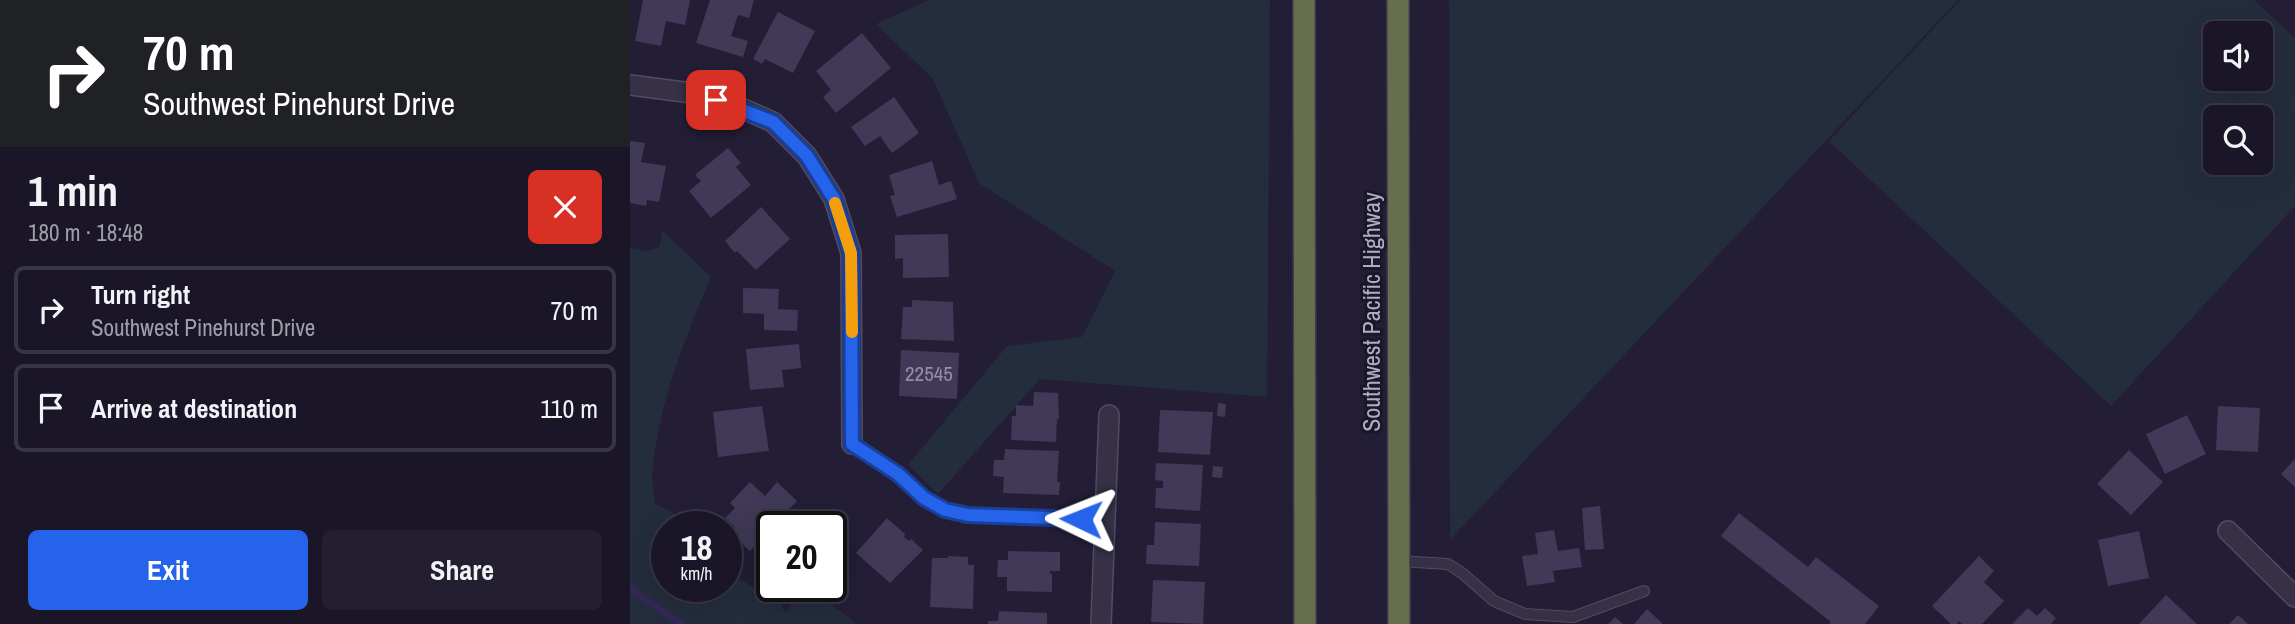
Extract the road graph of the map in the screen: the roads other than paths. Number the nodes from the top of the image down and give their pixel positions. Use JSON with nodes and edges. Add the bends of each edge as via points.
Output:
{"nodes":[{"id":1,"x":1304,"y":0,"type":"edge"},
{"id":2,"x":1398,"y":0,"type":"edge"},
{"id":3,"x":630,"y":85,"type":"edge"},
{"id":4,"x":1109,"y":415,"type":"dead end"},
{"id":5,"x":852,"y":444,"type":"joint"},
{"id":6,"x":1105,"y":520,"type":"junction"},
{"id":7,"x":2228,"y":531,"type":"dead end"},
{"id":8,"x":1398,"y":561,"type":"junction"},
{"id":9,"x":1644,"y":591,"type":"dead end"},
{"id":10,"x":2295,"y":597,"type":"edge"},
{"id":11,"x":1101,"y":624,"type":"edge"},
{"id":12,"x":1304,"y":624,"type":"edge"},
{"id":13,"x":1399,"y":624,"type":"edge"}],
"edges":[{"from":1,"to":12,"type":"highway"},
{"from":2,"to":8,"type":"highway","name":"Southwest Pacific Highway"},
{"from":3,"to":5,"type":"street","via":[[699,94],[773,122],[807,156],[834,199],[851,253]]},
{"from":4,"to":6,"type":"street"},
{"from":5,"to":6,"type":"lane","via":[[945,510],[968,515]]},
{"from":6,"to":11,"type":"street"},
{"from":7,"to":10,"type":"street"},
{"from":8,"to":9,"type":"lane","via":[[1448,565],[1494,601],[1525,614],[1573,617]]},
{"from":8,"to":13,"type":"highway","name":"Southwest Pacific Highway"}]}
